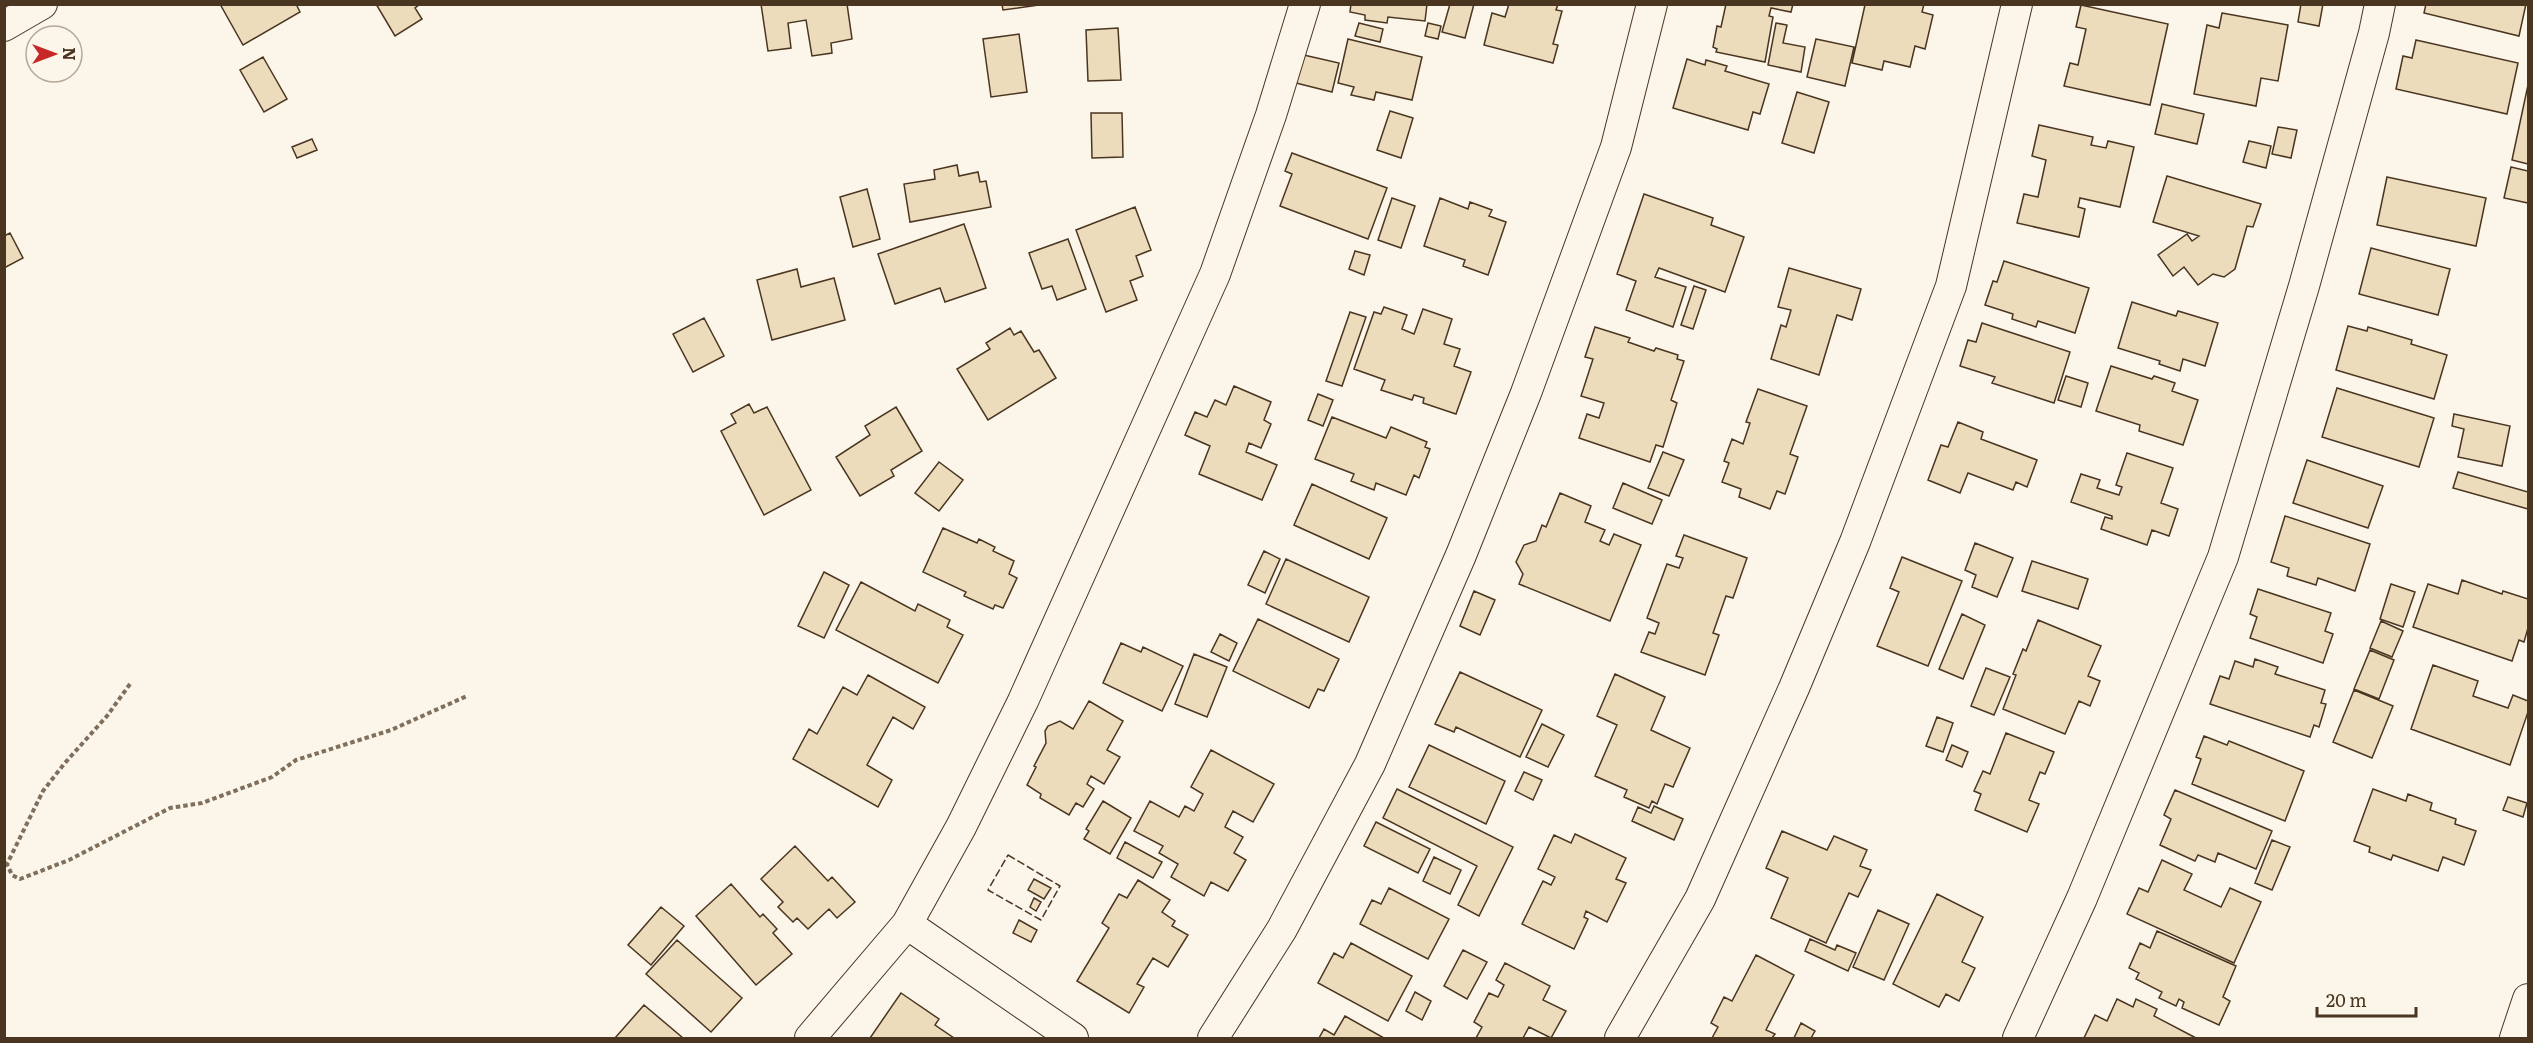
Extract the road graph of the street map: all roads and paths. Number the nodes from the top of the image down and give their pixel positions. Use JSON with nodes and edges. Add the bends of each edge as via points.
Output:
{"nodes":[{"id":1,"x":42,"y":4,"type":"edge"},
{"id":2,"x":1305,"y":4,"type":"edge"},
{"id":3,"x":1652,"y":4,"type":"edge"},
{"id":4,"x":2017,"y":4,"type":"edge"},
{"id":5,"x":2380,"y":4,"type":"edge"},
{"id":6,"x":4,"y":26,"type":"edge"},
{"id":7,"x":129,"y":684,"type":"dead end"},
{"id":8,"x":467,"y":696,"type":"dead end"},
{"id":9,"x":6,"y":865,"type":"edge"},
{"id":10,"x":907,"y":924,"type":"junction"},
{"id":11,"x":2529,"y":999,"type":"edge"},
{"id":12,"x":810,"y":1038,"type":"edge"},
{"id":13,"x":1073,"y":1038,"type":"edge"},
{"id":14,"x":1213,"y":1038,"type":"edge"},
{"id":15,"x":1620,"y":1038,"type":"edge"},
{"id":16,"x":2018,"y":1038,"type":"edge"},
{"id":17,"x":2515,"y":1038,"type":"edge"}],
"edges":[{"from":1,"to":6,"type":"street"},
{"from":2,"to":10,"type":"street","via":[[1215,274],[1023,701],[962,827]]},
{"from":3,"to":14,"type":"street","via":[[1616,147],[1526,393],[1461,555],[1370,764],[1282,929]]},
{"from":4,"to":15,"type":"street","via":[[1951,286],[1855,542],[1700,899]]},
{"from":5,"to":16,"type":"street","via":[[2304,286],[2223,557],[2082,898]]},
{"from":7,"to":9,"type":"path","via":[[44,791]]},
{"from":8,"to":9,"type":"path","via":[[391,730],[296,760],[272,777],[202,802],[170,808],[69,860],[20,879]]},
{"from":10,"to":12,"type":"street"},
{"from":10,"to":13,"type":"street"},
{"from":11,"to":17,"type":"street"}]}
